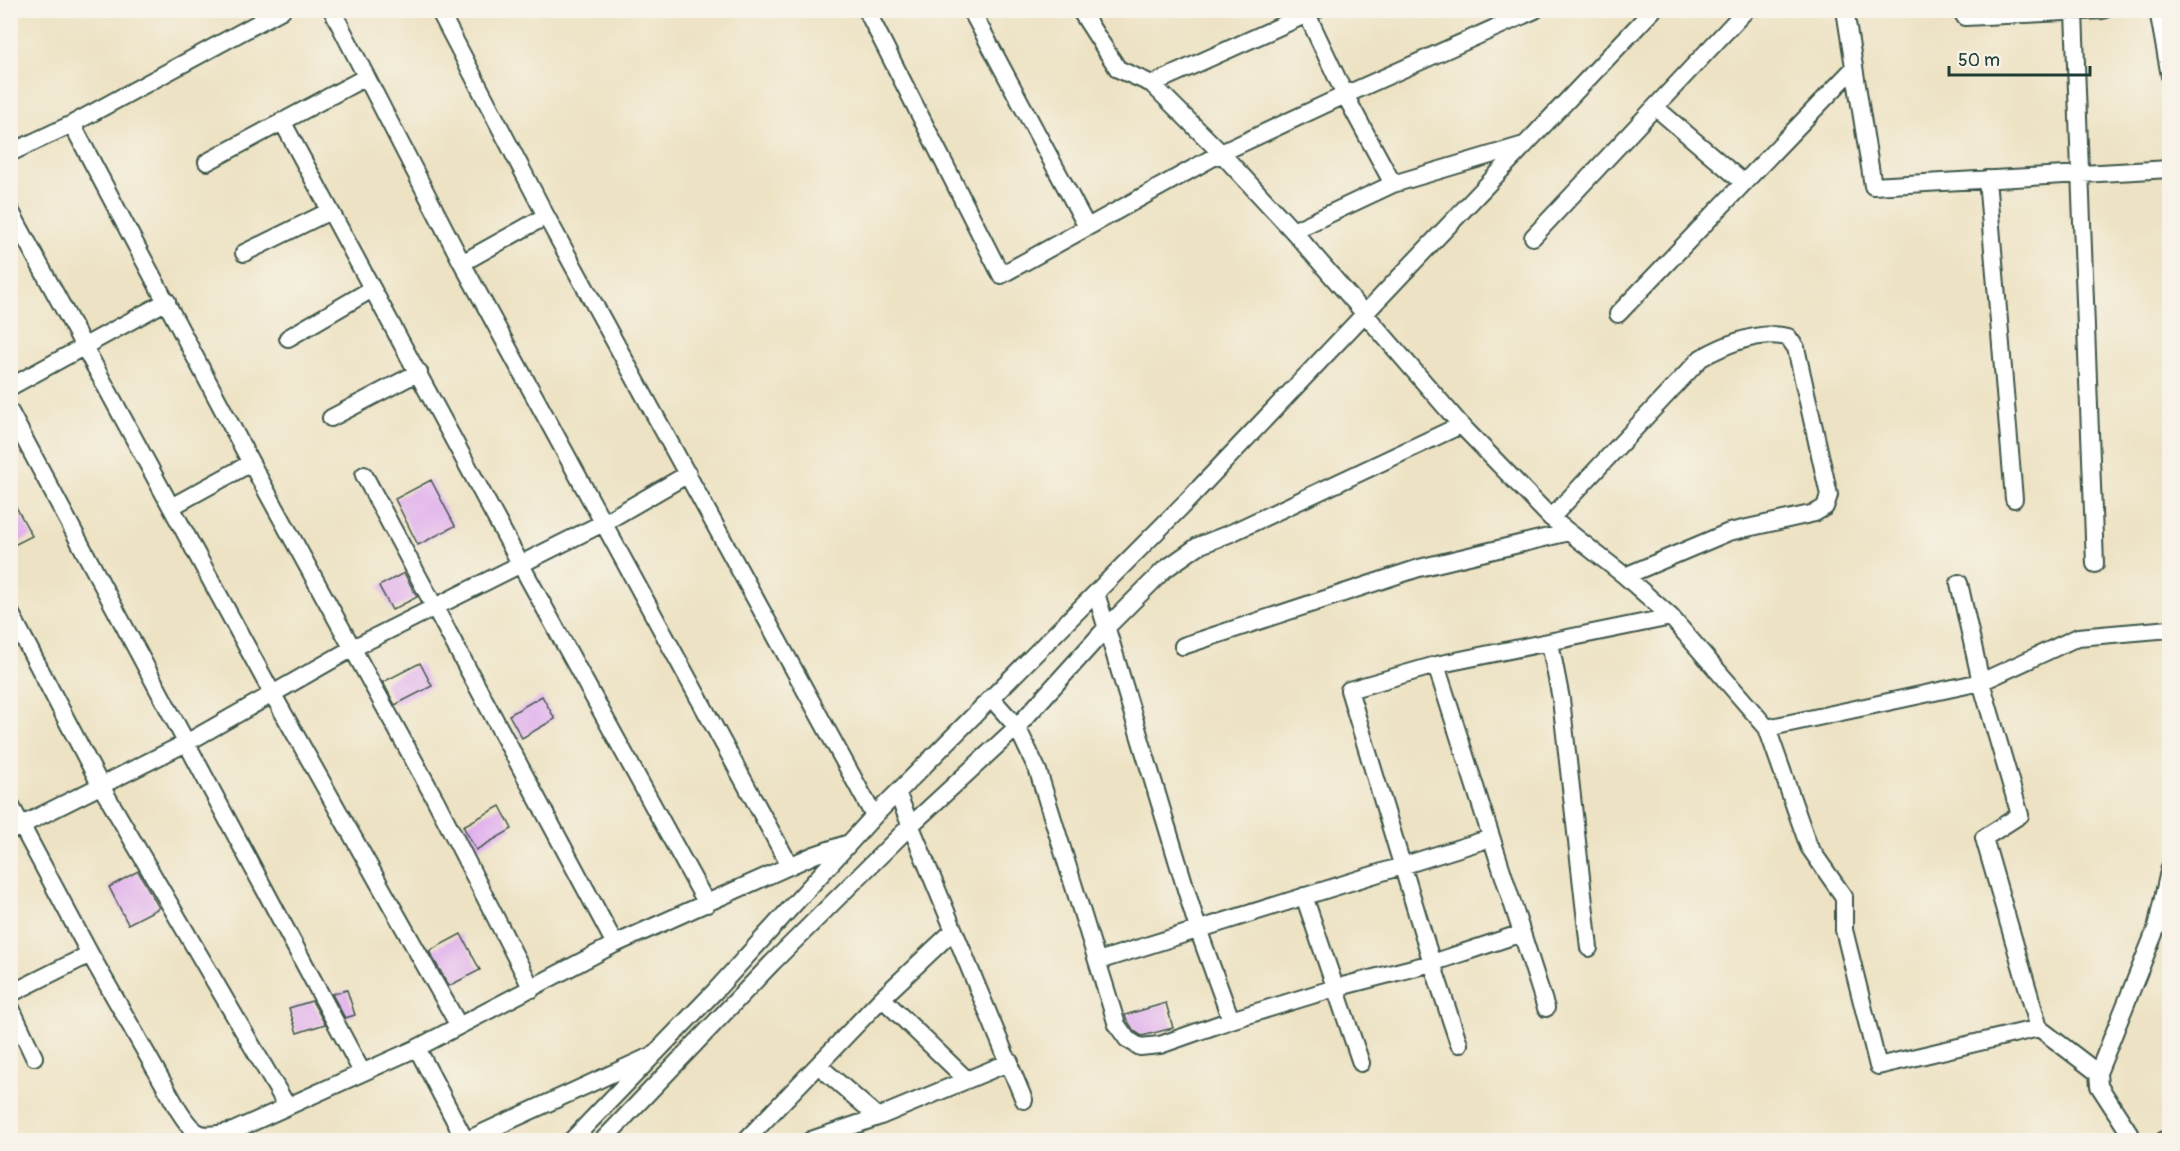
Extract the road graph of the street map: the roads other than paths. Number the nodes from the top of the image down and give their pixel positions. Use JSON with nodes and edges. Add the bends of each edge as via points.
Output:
{"nodes":[{"id":1,"x":282,"y":10,"type":"edge"},
{"id":2,"x":332,"y":10,"type":"edge"},
{"id":3,"x":439,"y":10,"type":"edge"},
{"id":4,"x":971,"y":10,"type":"edge"},
{"id":5,"x":1080,"y":10,"type":"edge"},
{"id":6,"x":1535,"y":10,"type":"edge"},
{"id":7,"x":1653,"y":10,"type":"edge"},
{"id":8,"x":1746,"y":10,"type":"edge"},
{"id":9,"x":1845,"y":10,"type":"edge"},
{"id":10,"x":1961,"y":10,"type":"edge"},
{"id":11,"x":2103,"y":10,"type":"edge"},
{"id":12,"x":2158,"y":10,"type":"edge"},
{"id":13,"x":871,"y":12,"type":"edge"},
{"id":14,"x":1310,"y":12,"type":"edge"},
{"id":15,"x":2074,"y":12,"type":"edge"},
{"id":16,"x":1854,"y":68,"type":"junction"},
{"id":17,"x":2169,"y":76,"type":"edge"},
{"id":18,"x":366,"y":77,"type":"junction"},
{"id":19,"x":1152,"y":84,"type":"junction"},
{"id":20,"x":1345,"y":95,"type":"junction"},
{"id":21,"x":1655,"y":107,"type":"junction"},
{"id":22,"x":282,"y":121,"type":"junction"},
{"id":23,"x":72,"y":124,"type":"junction"},
{"id":24,"x":1525,"y":145,"type":"junction"},
{"id":25,"x":10,"y":153,"type":"edge"},
{"id":26,"x":1221,"y":153,"type":"junction"},
{"id":27,"x":207,"y":162,"type":"dead end"},
{"id":28,"x":2169,"y":169,"type":"edge"},
{"id":29,"x":2082,"y":174,"type":"junction"},
{"id":30,"x":1987,"y":179,"type":"junction"},
{"id":31,"x":1744,"y":183,"type":"junction"},
{"id":32,"x":1394,"y":184,"type":"junction"},
{"id":33,"x":10,"y":210,"type":"edge"},
{"id":34,"x":330,"y":211,"type":"junction"},
{"id":35,"x":546,"y":216,"type":"junction"},
{"id":36,"x":1087,"y":227,"type":"junction"},
{"id":37,"x":1293,"y":231,"type":"junction"},
{"id":38,"x":1533,"y":237,"type":"dead end"},
{"id":39,"x":244,"y":253,"type":"dead end"},
{"id":40,"x":462,"y":263,"type":"junction"},
{"id":41,"x":372,"y":289,"type":"junction"},
{"id":42,"x":167,"y":301,"type":"junction"},
{"id":43,"x":1618,"y":314,"type":"dead end"},
{"id":44,"x":1369,"y":322,"type":"junction"},
{"id":45,"x":288,"y":338,"type":"dead end"},
{"id":46,"x":83,"y":346,"type":"junction"},
{"id":47,"x":419,"y":372,"type":"junction"},
{"id":48,"x":10,"y":387,"type":"edge"},
{"id":49,"x":10,"y":412,"type":"edge"},
{"id":50,"x":331,"y":418,"type":"dead end"},
{"id":51,"x":1461,"y":425,"type":"junction"},
{"id":52,"x":251,"y":463,"type":"junction"},
{"id":53,"x":688,"y":474,"type":"junction"},
{"id":54,"x":364,"y":475,"type":"dead end"},
{"id":55,"x":2014,"y":499,"type":"dead end"},
{"id":56,"x":171,"y":507,"type":"junction"},
{"id":57,"x":1551,"y":518,"type":"junction"},
{"id":58,"x":605,"y":522,"type":"junction"},
{"id":59,"x":1569,"y":532,"type":"junction"},
{"id":60,"x":2095,"y":564,"type":"dead end"},
{"id":61,"x":521,"y":565,"type":"junction"},
{"id":62,"x":1624,"y":576,"type":"junction"},
{"id":63,"x":1959,"y":583,"type":"dead end"},
{"id":64,"x":436,"y":606,"type":"junction"},
{"id":65,"x":1102,"y":608,"type":"junction"},
{"id":66,"x":10,"y":612,"type":"edge"},
{"id":67,"x":1671,"y":617,"type":"junction"},
{"id":68,"x":2169,"y":629,"type":"edge"},
{"id":69,"x":1550,"y":643,"type":"junction"},
{"id":70,"x":1184,"y":646,"type":"dead end"},
{"id":71,"x":353,"y":648,"type":"junction"},
{"id":72,"x":1436,"y":664,"type":"junction"},
{"id":73,"x":1981,"y":682,"type":"junction"},
{"id":74,"x":272,"y":693,"type":"junction"},
{"id":75,"x":995,"y":702,"type":"junction"},
{"id":76,"x":1014,"y":723,"type":"junction"},
{"id":77,"x":1767,"y":728,"type":"junction"},
{"id":78,"x":188,"y":742,"type":"junction"},
{"id":79,"x":101,"y":786,"type":"junction"},
{"id":80,"x":10,"y":804,"type":"edge"},
{"id":81,"x":905,"y":812,"type":"junction"},
{"id":82,"x":874,"y":816,"type":"junction"},
{"id":83,"x":16,"y":828,"type":"edge"},
{"id":84,"x":1491,"y":838,"type":"junction"},
{"id":85,"x":849,"y":844,"type":"junction"},
{"id":86,"x":790,"y":866,"type":"junction"},
{"id":87,"x":1402,"y":867,"type":"junction"},
{"id":88,"x":2169,"y":867,"type":"edge"},
{"id":89,"x":1304,"y":896,"type":"junction"},
{"id":90,"x":707,"y":904,"type":"junction"},
{"id":91,"x":1198,"y":929,"type":"junction"},
{"id":92,"x":954,"y":930,"type":"junction"},
{"id":93,"x":1521,"y":933,"type":"junction"},
{"id":94,"x":615,"y":945,"type":"junction"},
{"id":95,"x":1589,"y":948,"type":"dead end"},
{"id":96,"x":90,"y":954,"type":"junction"},
{"id":97,"x":1098,"y":961,"type":"junction"},
{"id":98,"x":1432,"y":963,"type":"junction"},
{"id":99,"x":532,"y":988,"type":"junction"},
{"id":100,"x":1335,"y":988,"type":"junction"},
{"id":101,"x":10,"y":994,"type":"edge"},
{"id":102,"x":882,"y":998,"type":"junction"},
{"id":103,"x":10,"y":1006,"type":"edge"},
{"id":104,"x":1546,"y":1008,"type":"dead end"},
{"id":105,"x":1231,"y":1020,"type":"junction"},
{"id":106,"x":459,"y":1026,"type":"junction"},
{"id":107,"x":2040,"y":1028,"type":"junction"},
{"id":108,"x":1459,"y":1044,"type":"dead end"},
{"id":109,"x":417,"y":1048,"type":"junction"},
{"id":110,"x":655,"y":1053,"type":"junction"},
{"id":111,"x":34,"y":1058,"type":"dead end"},
{"id":112,"x":1010,"y":1062,"type":"junction"},
{"id":113,"x":1360,"y":1063,"type":"dead end"},
{"id":114,"x":818,"y":1065,"type":"junction"},
{"id":115,"x":362,"y":1072,"type":"junction"},
{"id":116,"x":2098,"y":1072,"type":"junction"},
{"id":117,"x":967,"y":1080,"type":"junction"},
{"id":118,"x":1024,"y":1100,"type":"dead end"},
{"id":119,"x":287,"y":1106,"type":"junction"},
{"id":120,"x":878,"y":1118,"type":"junction"},
{"id":121,"x":2131,"y":1136,"type":"edge"},
{"id":122,"x":2169,"y":1138,"type":"edge"},
{"id":123,"x":466,"y":1140,"type":"edge"},
{"id":124,"x":572,"y":1140,"type":"edge"},
{"id":125,"x":603,"y":1140,"type":"edge"},
{"id":126,"x":746,"y":1140,"type":"edge"},
{"id":127,"x":811,"y":1140,"type":"edge"},
{"id":128,"x":2163,"y":1140,"type":"edge"}],
"edges":[{"from":1,"to":23,"type":"street"},
{"from":2,"to":18,"type":"street"},
{"from":3,"to":35,"type":"street"},
{"from":4,"to":36,"type":"street"},
{"from":5,"to":19,"type":"street","via":[[1118,69]]},
{"from":6,"to":20,"type":"street"},
{"from":7,"to":24,"type":"street"},
{"from":8,"to":21,"type":"street"},
{"from":9,"to":16,"type":"street"},
{"from":10,"to":15,"type":"street","via":[[1965,17]]},
{"from":11,"to":15,"type":"street"},
{"from":12,"to":17,"type":"street"},
{"from":13,"to":36,"type":"street","via":[[1001,275]]},
{"from":14,"to":19,"type":"street"},
{"from":14,"to":20,"type":"street"},
{"from":15,"to":29,"type":"street"},
{"from":16,"to":30,"type":"street","via":[[1873,186]]},
{"from":16,"to":31,"type":"street"},
{"from":18,"to":22,"type":"street"},
{"from":18,"to":40,"type":"street"},
{"from":19,"to":26,"type":"street"},
{"from":20,"to":26,"type":"street"},
{"from":20,"to":32,"type":"street"},
{"from":21,"to":31,"type":"street"},
{"from":21,"to":38,"type":"street"},
{"from":22,"to":27,"type":"street"},
{"from":22,"to":34,"type":"street"},
{"from":23,"to":25,"type":"street"},
{"from":23,"to":42,"type":"street"},
{"from":24,"to":32,"type":"street"},
{"from":24,"to":44,"type":"street"},
{"from":26,"to":36,"type":"street"},
{"from":26,"to":37,"type":"street"},
{"from":28,"to":29,"type":"street"},
{"from":29,"to":30,"type":"street"},
{"from":29,"to":60,"type":"street"},
{"from":30,"to":55,"type":"street"},
{"from":31,"to":43,"type":"street"},
{"from":32,"to":37,"type":"street"},
{"from":33,"to":46,"type":"street"},
{"from":34,"to":39,"type":"street"},
{"from":34,"to":41,"type":"street"},
{"from":35,"to":40,"type":"street"},
{"from":35,"to":53,"type":"street"},
{"from":37,"to":44,"type":"street"},
{"from":40,"to":58,"type":"street"},
{"from":41,"to":45,"type":"street"},
{"from":41,"to":47,"type":"street"},
{"from":42,"to":46,"type":"street"},
{"from":42,"to":52,"type":"street"},
{"from":44,"to":51,"type":"street"},
{"from":44,"to":65,"type":"street"},
{"from":46,"to":48,"type":"street"},
{"from":46,"to":56,"type":"street"},
{"from":47,"to":50,"type":"street"},
{"from":47,"to":61,"type":"street"},
{"from":49,"to":78,"type":"street"},
{"from":51,"to":57,"type":"street"},
{"from":51,"to":65,"type":"street","via":[[1198,546]]},
{"from":52,"to":56,"type":"street"},
{"from":52,"to":71,"type":"street"},
{"from":53,"to":58,"type":"street"},
{"from":53,"to":82,"type":"street"},
{"from":54,"to":64,"type":"street"},
{"from":56,"to":74,"type":"street"},
{"from":57,"to":59,"type":"street"},
{"from":57,"to":62,"type":"street","via":[[1701,358],[1741,340],[1776,334],[1788,337],[1796,348],[1829,495],[1825,507],[1815,513],[1729,532]]},
{"from":58,"to":61,"type":"street"},
{"from":58,"to":86,"type":"street"},
{"from":59,"to":62,"type":"street"},
{"from":59,"to":70,"type":"street","via":[[1419,568]]},
{"from":61,"to":64,"type":"street"},
{"from":61,"to":90,"type":"street"},
{"from":62,"to":67,"type":"street"},
{"from":63,"to":73,"type":"street"},
{"from":64,"to":71,"type":"street"},
{"from":64,"to":94,"type":"street"},
{"from":65,"to":75,"type":"street"},
{"from":65,"to":76,"type":"street"},
{"from":65,"to":91,"type":"street"},
{"from":66,"to":79,"type":"street"},
{"from":67,"to":69,"type":"street"},
{"from":67,"to":77,"type":"street"},
{"from":68,"to":73,"type":"street","via":[[2078,637]]},
{"from":69,"to":72,"type":"street"},
{"from":69,"to":95,"type":"street","via":[[1562,699]]},
{"from":71,"to":74,"type":"street"},
{"from":71,"to":99,"type":"street"},
{"from":72,"to":84,"type":"street"},
{"from":72,"to":87,"type":"street","via":[[1349,690]]},
{"from":73,"to":77,"type":"street"},
{"from":73,"to":107,"type":"street","via":[[2020,816],[1984,838]]},
{"from":74,"to":78,"type":"street"},
{"from":74,"to":106,"type":"street"},
{"from":75,"to":76,"type":"street"},
{"from":75,"to":81,"type":"street"},
{"from":76,"to":81,"type":"street"},
{"from":76,"to":97,"type":"street","via":[[1038,771]]},
{"from":77,"to":107,"type":"street","via":[[1809,847],[1844,897],[1844,930],[1878,1066]]},
{"from":78,"to":79,"type":"street"},
{"from":78,"to":115,"type":"street"},
{"from":79,"to":83,"type":"street"},
{"from":79,"to":119,"type":"street"},
{"from":80,"to":83,"type":"street"},
{"from":81,"to":82,"type":"street"},
{"from":81,"to":92,"type":"street"},
{"from":81,"to":125,"type":"street","via":[[772,963]]},
{"from":82,"to":85,"type":"street"},
{"from":83,"to":96,"type":"street"},
{"from":84,"to":87,"type":"street"},
{"from":84,"to":93,"type":"street"},
{"from":85,"to":86,"type":"street"},
{"from":85,"to":110,"type":"street"},
{"from":86,"to":90,"type":"street"},
{"from":87,"to":89,"type":"street"},
{"from":87,"to":98,"type":"street"},
{"from":88,"to":116,"type":"street","via":[[2156,929]]},
{"from":89,"to":91,"type":"street"},
{"from":89,"to":100,"type":"street"},
{"from":90,"to":94,"type":"street"},
{"from":91,"to":97,"type":"street"},
{"from":91,"to":105,"type":"street"},
{"from":92,"to":102,"type":"street"},
{"from":92,"to":112,"type":"street"},
{"from":93,"to":98,"type":"street"},
{"from":93,"to":104,"type":"street"},
{"from":94,"to":99,"type":"street"},
{"from":96,"to":101,"type":"street"},
{"from":96,"to":119,"type":"street","via":[[179,1111],[198,1135],[232,1131]]},
{"from":97,"to":105,"type":"street","via":[[1117,1025],[1127,1039],[1140,1047],[1160,1045]]},
{"from":98,"to":100,"type":"street"},
{"from":98,"to":108,"type":"street"},
{"from":99,"to":106,"type":"street"},
{"from":100,"to":105,"type":"street"},
{"from":100,"to":113,"type":"street"},
{"from":102,"to":114,"type":"street"},
{"from":102,"to":117,"type":"street"},
{"from":103,"to":111,"type":"street"},
{"from":106,"to":109,"type":"street"},
{"from":107,"to":116,"type":"street"},
{"from":109,"to":115,"type":"street"},
{"from":109,"to":123,"type":"street"},
{"from":110,"to":123,"type":"street"},
{"from":110,"to":124,"type":"street"},
{"from":112,"to":117,"type":"street"},
{"from":112,"to":118,"type":"street"},
{"from":114,"to":120,"type":"street"},
{"from":114,"to":126,"type":"street"},
{"from":115,"to":119,"type":"street"},
{"from":116,"to":121,"type":"street","via":[[2099,1086]]},
{"from":117,"to":120,"type":"street"},
{"from":120,"to":127,"type":"street"},
{"from":122,"to":128,"type":"street"}]}
